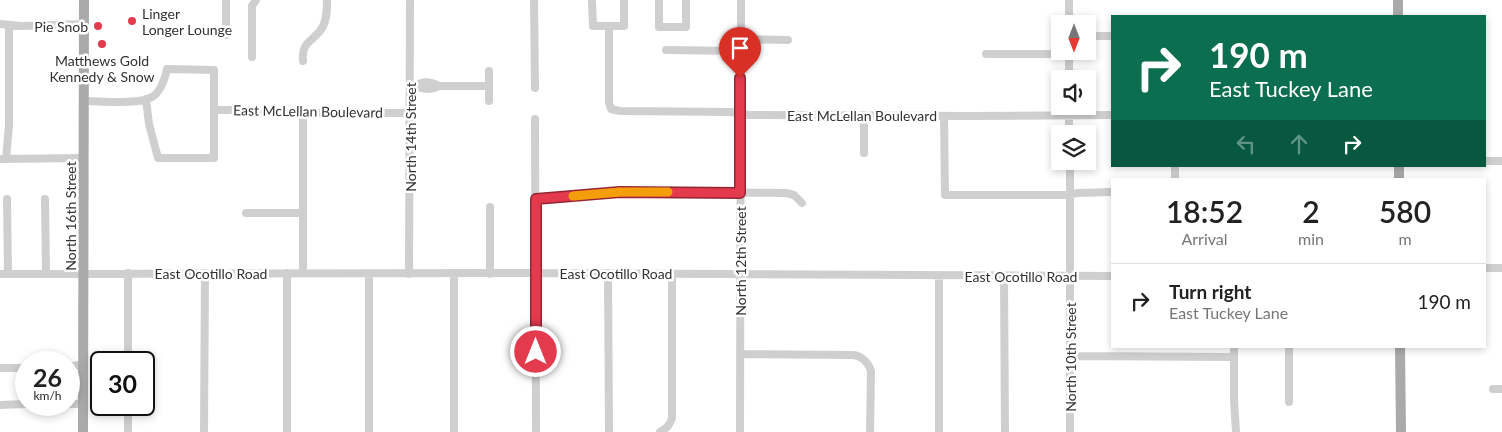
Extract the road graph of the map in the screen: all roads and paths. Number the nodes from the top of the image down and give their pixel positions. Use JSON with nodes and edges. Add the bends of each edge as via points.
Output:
{"nodes":[{"id":1,"x":84,"y":0,"type":"edge"},
{"id":2,"x":226,"y":0,"type":"edge"},
{"id":3,"x":256,"y":0,"type":"edge"},
{"id":4,"x":327,"y":0,"type":"edge"},
{"id":5,"x":410,"y":0,"type":"edge"},
{"id":6,"x":534,"y":0,"type":"edge"},
{"id":7,"x":592,"y":0,"type":"edge"},
{"id":8,"x":624,"y":0,"type":"edge"},
{"id":9,"x":659,"y":0,"type":"edge"},
{"id":10,"x":686,"y":0,"type":"edge"},
{"id":11,"x":741,"y":0,"type":"edge"},
{"id":12,"x":1069,"y":0,"type":"edge"},
{"id":13,"x":1398,"y":0,"type":"edge"},
{"id":14,"x":1069,"y":15,"type":"edge"},
{"id":15,"x":1398,"y":15,"type":"edge"},
{"id":16,"x":0,"y":24,"type":"edge"},
{"id":17,"x":9,"y":24,"type":"junction"},
{"id":18,"x":84,"y":24,"type":"junction"},
{"id":19,"x":609,"y":26,"type":"junction"},
{"id":20,"x":226,"y":35,"type":"dead end"},
{"id":21,"x":1096,"y":36,"type":"edge"},
{"id":22,"x":1111,"y":36,"type":"edge"},
{"id":23,"x":740,"y":39,"type":"junction"},
{"id":24,"x":788,"y":40,"type":"dead end"},
{"id":25,"x":666,"y":50,"type":"dead end"},
{"id":26,"x":740,"y":51,"type":"junction"},
{"id":27,"x":1051,"y":53,"type":"edge"},
{"id":28,"x":986,"y":54,"type":"dead end"},
{"id":29,"x":252,"y":57,"type":"dead end"},
{"id":30,"x":302,"y":61,"type":"dead end"},
{"id":31,"x":489,"y":72,"type":"dead end"},
{"id":32,"x":413,"y":86,"type":"junction"},
{"id":33,"x":489,"y":86,"type":"junction"},
{"id":34,"x":535,"y":88,"type":"dead end"},
{"id":35,"x":0,"y":90,"type":"edge"},
{"id":36,"x":9,"y":90,"type":"junction"},
{"id":37,"x":146,"y":99,"type":"junction"},
{"id":38,"x":489,"y":101,"type":"dead end"},
{"id":39,"x":84,"y":102,"type":"junction"},
{"id":40,"x":214,"y":110,"type":"junction"},
{"id":41,"x":303,"y":112,"type":"junction"},
{"id":42,"x":410,"y":113,"type":"junction"},
{"id":43,"x":740,"y":113,"type":"junction"},
{"id":44,"x":864,"y":115,"type":"junction"},
{"id":45,"x":1111,"y":115,"type":"edge"},
{"id":46,"x":944,"y":116,"type":"junction"},
{"id":47,"x":1069,"y":116,"type":"junction"},
{"id":48,"x":535,"y":119,"type":"dead end"},
{"id":49,"x":1069,"y":125,"type":"edge"},
{"id":50,"x":864,"y":153,"type":"dead end"},
{"id":51,"x":84,"y":158,"type":"junction"},
{"id":52,"x":3,"y":159,"type":"edge"},
{"id":53,"x":1486,"y":161,"type":"edge"},
{"id":54,"x":1502,"y":161,"type":"edge"},
{"id":55,"x":1070,"y":170,"type":"edge"},
{"id":56,"x":1111,"y":192,"type":"edge"},
{"id":57,"x":740,"y":193,"type":"junction"},
{"id":58,"x":1070,"y":194,"type":"junction"},
{"id":59,"x":7,"y":199,"type":"dead end"},
{"id":60,"x":45,"y":199,"type":"dead end"},
{"id":61,"x":536,"y":199,"type":"junction"},
{"id":62,"x":802,"y":204,"type":"dead end"},
{"id":63,"x":490,"y":208,"type":"dead end"},
{"id":64,"x":246,"y":213,"type":"dead end"},
{"id":65,"x":303,"y":213,"type":"junction"},
{"id":66,"x":1486,"y":268,"type":"edge"},
{"id":67,"x":1502,"y":268,"type":"edge"},
{"id":68,"x":46,"y":273,"type":"junction"},
{"id":69,"x":84,"y":273,"type":"junction"},
{"id":70,"x":128,"y":273,"type":"junction"},
{"id":71,"x":205,"y":273,"type":"junction"},
{"id":72,"x":287,"y":273,"type":"junction"},
{"id":73,"x":303,"y":273,"type":"junction"},
{"id":74,"x":536,"y":273,"type":"junction"},
{"id":75,"x":4,"y":274,"type":"edge"},
{"id":76,"x":369,"y":274,"type":"junction"},
{"id":77,"x":409,"y":274,"type":"junction"},
{"id":78,"x":454,"y":274,"type":"junction"},
{"id":79,"x":490,"y":274,"type":"junction"},
{"id":80,"x":608,"y":274,"type":"junction"},
{"id":81,"x":672,"y":274,"type":"junction"},
{"id":82,"x":740,"y":275,"type":"junction"},
{"id":83,"x":939,"y":276,"type":"junction"},
{"id":84,"x":1004,"y":276,"type":"junction"},
{"id":85,"x":1070,"y":276,"type":"junction"},
{"id":86,"x":1111,"y":276,"type":"edge"},
{"id":87,"x":1234,"y":348,"type":"edge"},
{"id":88,"x":1289,"y":348,"type":"edge"},
{"id":89,"x":1400,"y":348,"type":"edge"},
{"id":90,"x":128,"y":351,"type":"edge"},
{"id":91,"x":740,"y":354,"type":"junction"},
{"id":92,"x":1070,"y":356,"type":"junction"},
{"id":93,"x":1234,"y":357,"type":"junction"},
{"id":94,"x":15,"y":363,"type":"edge"},
{"id":95,"x":0,"y":364,"type":"edge"},
{"id":96,"x":80,"y":364,"type":"edge"},
{"id":97,"x":83,"y":364,"type":"junction"},
{"id":98,"x":80,"y":365,"type":"edge"},
{"id":99,"x":0,"y":368,"type":"edge"},
{"id":100,"x":15,"y":368,"type":"edge"},
{"id":101,"x":1492,"y":389,"type":"dead end"},
{"id":102,"x":1502,"y":390,"type":"edge"},
{"id":103,"x":1289,"y":402,"type":"dead end"},
{"id":104,"x":15,"y":404,"type":"edge"},
{"id":105,"x":83,"y":404,"type":"joint"},
{"id":106,"x":0,"y":405,"type":"edge"},
{"id":107,"x":128,"y":416,"type":"edge"},
{"id":108,"x":83,"y":432,"type":"edge"},
{"id":109,"x":128,"y":432,"type":"edge"},
{"id":110,"x":204,"y":432,"type":"edge"},
{"id":111,"x":286,"y":432,"type":"edge"},
{"id":112,"x":369,"y":432,"type":"edge"},
{"id":113,"x":454,"y":432,"type":"edge"},
{"id":114,"x":536,"y":432,"type":"edge"},
{"id":115,"x":609,"y":432,"type":"edge"},
{"id":116,"x":660,"y":432,"type":"edge"},
{"id":117,"x":740,"y":432,"type":"edge"},
{"id":118,"x":870,"y":432,"type":"edge"},
{"id":119,"x":939,"y":432,"type":"edge"},
{"id":120,"x":1005,"y":432,"type":"edge"},
{"id":121,"x":1070,"y":432,"type":"edge"},
{"id":122,"x":1236,"y":432,"type":"edge"},
{"id":123,"x":1401,"y":432,"type":"edge"}],
"edges":[{"from":1,"to":18,"type":"main road","name":"North 16th Street"},
{"from":2,"to":20,"type":"street"},
{"from":3,"to":29,"type":"street","via":[[252,6]]},
{"from":4,"to":30,"type":"street","via":[[323,27],[306,44]]},
{"from":5,"to":32,"type":"street","name":"North 14th Street"},
{"from":6,"to":34,"type":"street"},
{"from":7,"to":19,"type":"street","via":[[593,26]]},
{"from":8,"to":19,"type":"street","via":[[624,26]]},
{"from":9,"to":10,"type":"street","via":[[659,27],[686,27]]},
{"from":11,"to":23,"type":"street","name":"North 12th Street"},
{"from":12,"to":14,"type":"street"},
{"from":13,"to":15,"type":"main road"},
{"from":16,"to":17,"type":"street"},
{"from":17,"to":18,"type":"street"},
{"from":17,"to":36,"type":"street"},
{"from":18,"to":39,"type":"main road","name":"North 16th Street"},
{"from":19,"to":43,"type":"street","name":"East McLellan Boulevard","via":[[611,110]]},
{"from":21,"to":22,"type":"street"},
{"from":23,"to":24,"type":"street"},
{"from":23,"to":26,"type":"street","name":"North 12th Street"},
{"from":25,"to":26,"type":"street"},
{"from":26,"to":43,"type":"street","name":"North 12th Street"},
{"from":27,"to":28,"type":"street"},
{"from":31,"to":33,"type":"street"},
{"from":32,"to":33,"type":"street","via":[[421,89],[427,86],[432,89],[439,86]]},
{"from":32,"to":42,"type":"street","name":"North 14th Street"},
{"from":33,"to":38,"type":"street"},
{"from":35,"to":36,"type":"street"},
{"from":36,"to":52,"type":"street","via":[[9,125]]},
{"from":37,"to":39,"type":"street"},
{"from":37,"to":40,"type":"street","name":"East McLellan Boulevard","via":[[156,93],[167,69],[214,70]]},
{"from":37,"to":40,"type":"street","via":[[158,158],[214,158]]},
{"from":39,"to":51,"type":"main road","name":"North 16th Street"},
{"from":40,"to":41,"type":"street","name":"East McLellan Boulevard"},
{"from":41,"to":42,"type":"street","name":"East McLellan Boulevard"},
{"from":41,"to":65,"type":"street"},
{"from":42,"to":77,"type":"street","name":"North 14th Street"},
{"from":43,"to":44,"type":"street","name":"East McLellan Boulevard"},
{"from":43,"to":57,"type":"street","name":"North 12th Street"},
{"from":44,"to":46,"type":"street","name":"East McLellan Boulevard"},
{"from":44,"to":50,"type":"street"},
{"from":45,"to":47,"type":"street","name":"East McLellan Boulevard"},
{"from":46,"to":47,"type":"street","name":"East McLellan Boulevard"},
{"from":46,"to":58,"type":"street","via":[[945,195]]},
{"from":47,"to":49,"type":"street"},
{"from":48,"to":61,"type":"street"},
{"from":51,"to":52,"type":"street"},
{"from":51,"to":69,"type":"main road","name":"North 16th Street"},
{"from":53,"to":54,"type":"street"},
{"from":55,"to":58,"type":"street","name":"North 10th Street"},
{"from":56,"to":58,"type":"street"},
{"from":57,"to":61,"type":"street","via":[[620,192]]},
{"from":57,"to":62,"type":"street","via":[[786,193],[794,195]]},
{"from":57,"to":82,"type":"street","name":"North 12th Street"},
{"from":58,"to":85,"type":"street","name":"North 10th Street"},
{"from":59,"to":75,"type":"street"},
{"from":60,"to":68,"type":"street"},
{"from":61,"to":74,"type":"street"},
{"from":63,"to":79,"type":"street"},
{"from":64,"to":65,"type":"street"},
{"from":65,"to":73,"type":"street"},
{"from":66,"to":67,"type":"street"},
{"from":68,"to":69,"type":"street","name":"East Ocotillo Road"},
{"from":68,"to":75,"type":"street","name":"East Ocotillo Road"},
{"from":69,"to":70,"type":"street","name":"East Ocotillo Road"},
{"from":69,"to":97,"type":"main road","name":"North 16th Street"},
{"from":70,"to":71,"type":"street","name":"East Ocotillo Road"},
{"from":70,"to":90,"type":"street"},
{"from":71,"to":72,"type":"street","name":"East Ocotillo Road"},
{"from":71,"to":110,"type":"street"},
{"from":72,"to":73,"type":"street","name":"East Ocotillo Road"},
{"from":72,"to":111,"type":"street"},
{"from":73,"to":76,"type":"street","name":"East Ocotillo Road"},
{"from":74,"to":79,"type":"street","name":"East Ocotillo Road"},
{"from":74,"to":80,"type":"street","name":"East Ocotillo Road"},
{"from":74,"to":114,"type":"street"},
{"from":76,"to":77,"type":"street","name":"East Ocotillo Road"},
{"from":76,"to":112,"type":"street"},
{"from":77,"to":78,"type":"street","name":"East Ocotillo Road"},
{"from":78,"to":79,"type":"street","name":"East Ocotillo Road"},
{"from":78,"to":113,"type":"street"},
{"from":80,"to":81,"type":"street","name":"East Ocotillo Road"},
{"from":80,"to":115,"type":"street"},
{"from":81,"to":82,"type":"street","name":"East Ocotillo Road"},
{"from":81,"to":116,"type":"street","via":[[672,418]]},
{"from":82,"to":83,"type":"street","name":"East Ocotillo Road"},
{"from":82,"to":91,"type":"street","name":"North 12th Street"},
{"from":83,"to":84,"type":"street","name":"East Ocotillo Road"},
{"from":83,"to":119,"type":"street"},
{"from":84,"to":85,"type":"street","name":"East Ocotillo Road"},
{"from":84,"to":120,"type":"street"},
{"from":85,"to":86,"type":"street","name":"East Ocotillo Road"},
{"from":85,"to":92,"type":"street","name":"North 10th Street"},
{"from":87,"to":93,"type":"street"},
{"from":88,"to":103,"type":"street"},
{"from":89,"to":123,"type":"main road"},
{"from":91,"to":117,"type":"street","name":"North 12th Street"},
{"from":91,"to":118,"type":"street","via":[[857,355],[870,371]]},
{"from":92,"to":93,"type":"street"},
{"from":92,"to":121,"type":"street","name":"North 10th Street"},
{"from":93,"to":122,"type":"street"},
{"from":94,"to":95,"type":"street"},
{"from":96,"to":97,"type":"street"},
{"from":97,"to":98,"type":"street"},
{"from":97,"to":105,"type":"main road","name":"North 16th Street"},
{"from":99,"to":100,"type":"street"},
{"from":101,"to":102,"type":"street"},
{"from":104,"to":106,"type":"street"},
{"from":105,"to":108,"type":"main road","name":"North 16th Street"},
{"from":107,"to":109,"type":"street"}]}
